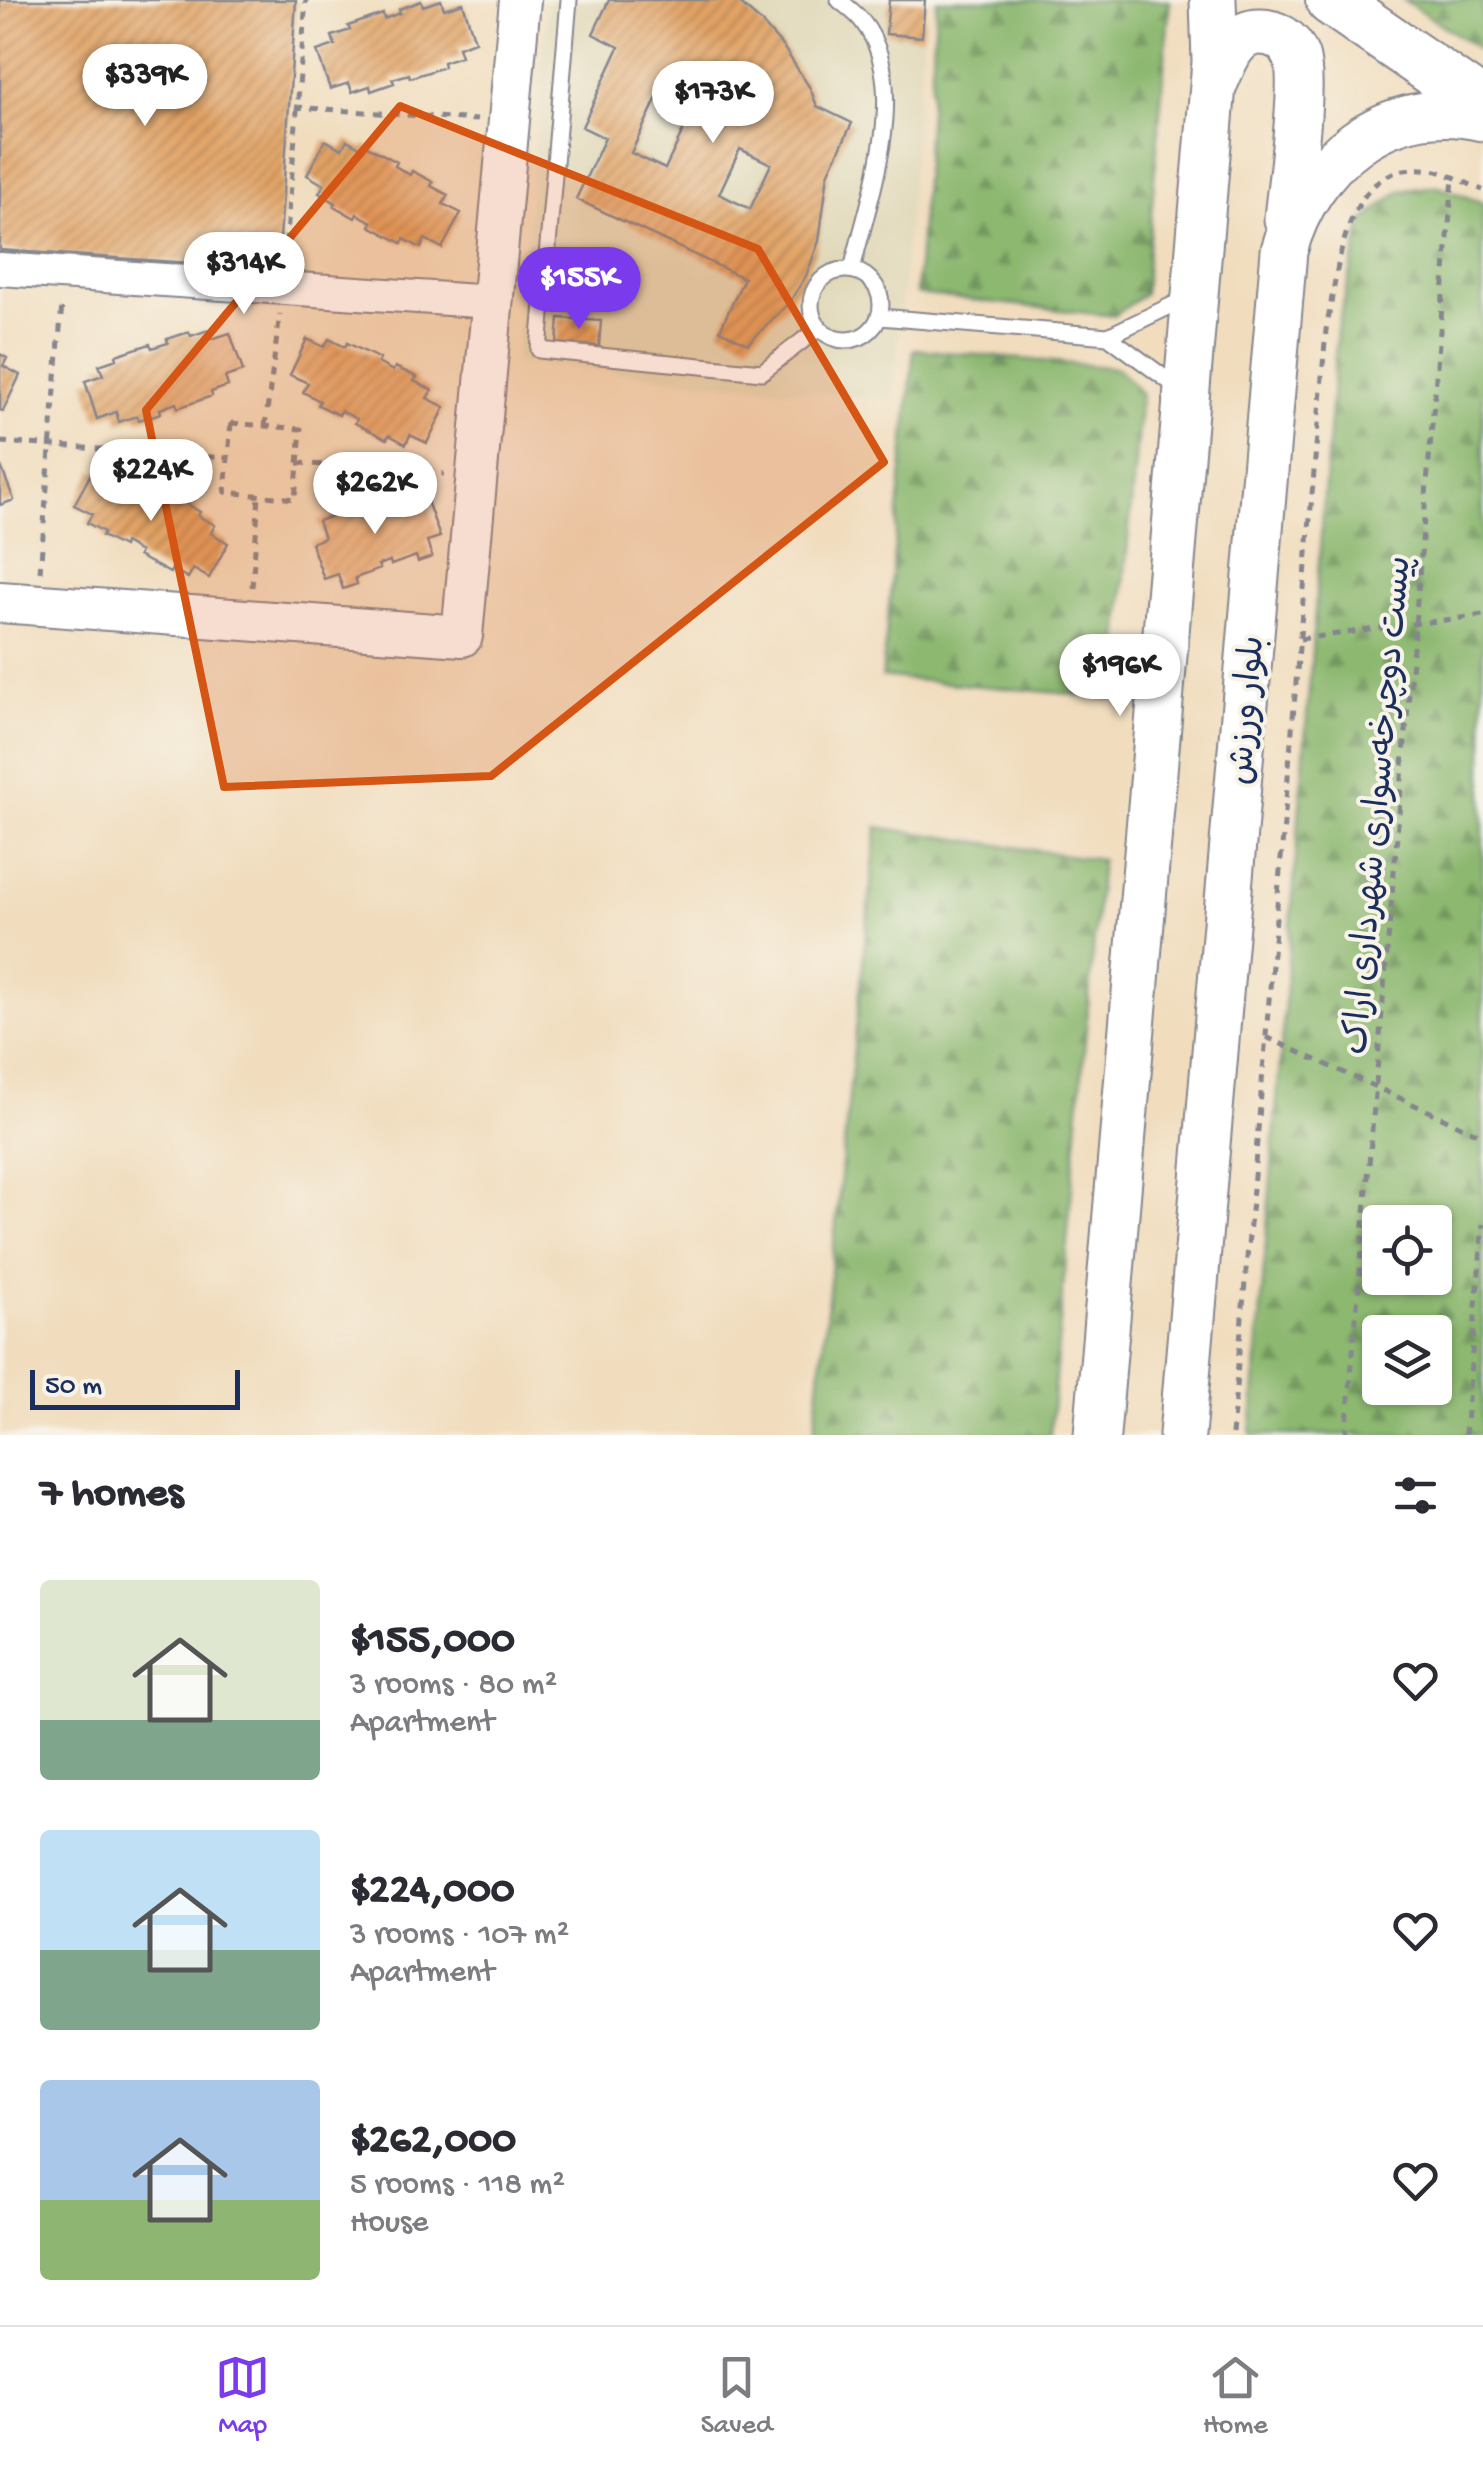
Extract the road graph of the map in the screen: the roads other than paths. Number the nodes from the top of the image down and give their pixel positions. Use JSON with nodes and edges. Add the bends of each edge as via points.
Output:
{"nodes":[{"id":1,"x":520,"y":0,"type":"edge"},
{"id":2,"x":569,"y":0,"type":"edge"},
{"id":3,"x":839,"y":0,"type":"edge"},
{"id":4,"x":1213,"y":0,"type":"edge"},
{"id":5,"x":1331,"y":0,"type":"edge"},
{"id":6,"x":1213,"y":86,"type":"junction"},
{"id":7,"x":1483,"y":104,"type":"edge"},
{"id":8,"x":1483,"y":118,"type":"edge"},
{"id":9,"x":1284,"y":251,"type":"junction"},
{"id":10,"x":0,"y":269,"type":"edge"},
{"id":11,"x":852,"y":270,"type":"junction"},
{"id":12,"x":1194,"y":294,"type":"junction"},
{"id":13,"x":492,"y":302,"type":"junction"},
{"id":14,"x":880,"y":317,"type":"junction"},
{"id":15,"x":819,"y":328,"type":"junction"},
{"id":16,"x":1108,"y":336,"type":"junction"},
{"id":17,"x":1186,"y":394,"type":"junction"},
{"id":18,"x":18,"y":604,"type":"edge"},
{"id":19,"x":1097,"y":1435,"type":"edge"},
{"id":20,"x":1182,"y":1435,"type":"edge"}],
"edges":[{"from":1,"to":13,"type":"street"},
{"from":2,"to":15,"type":"lane","via":[[539,350],[762,372]]},
{"from":3,"to":11,"type":"lane","via":[[862,21],[879,51],[886,92],[877,178]]},
{"from":4,"to":6,"type":"main road"},
{"from":5,"to":7,"type":"main road"},
{"from":6,"to":9,"type":"main road","via":[[1233,44],[1252,32],[1273,33],[1296,54]]},
{"from":6,"to":12,"type":"main road"},
{"from":8,"to":9,"type":"main road","name":"بلوار ورزش","via":[[1427,116],[1358,140],[1310,188]]},
{"from":9,"to":20,"type":"main road","name":"بلوار ورزش"},
{"from":10,"to":13,"type":"street"},
{"from":11,"to":14,"type":"lane","via":[[880,292]]},
{"from":11,"to":15,"type":"lane","via":[[828,274],[812,292]]},
{"from":12,"to":16,"type":"lane"},
{"from":12,"to":17,"type":"main road"},
{"from":13,"to":18,"type":"street","via":[[462,636]]},
{"from":14,"to":15,"type":"lane","via":[[853,340]]},
{"from":14,"to":16,"type":"lane"},
{"from":16,"to":17,"type":"lane"},
{"from":17,"to":19,"type":"main road"}]}
